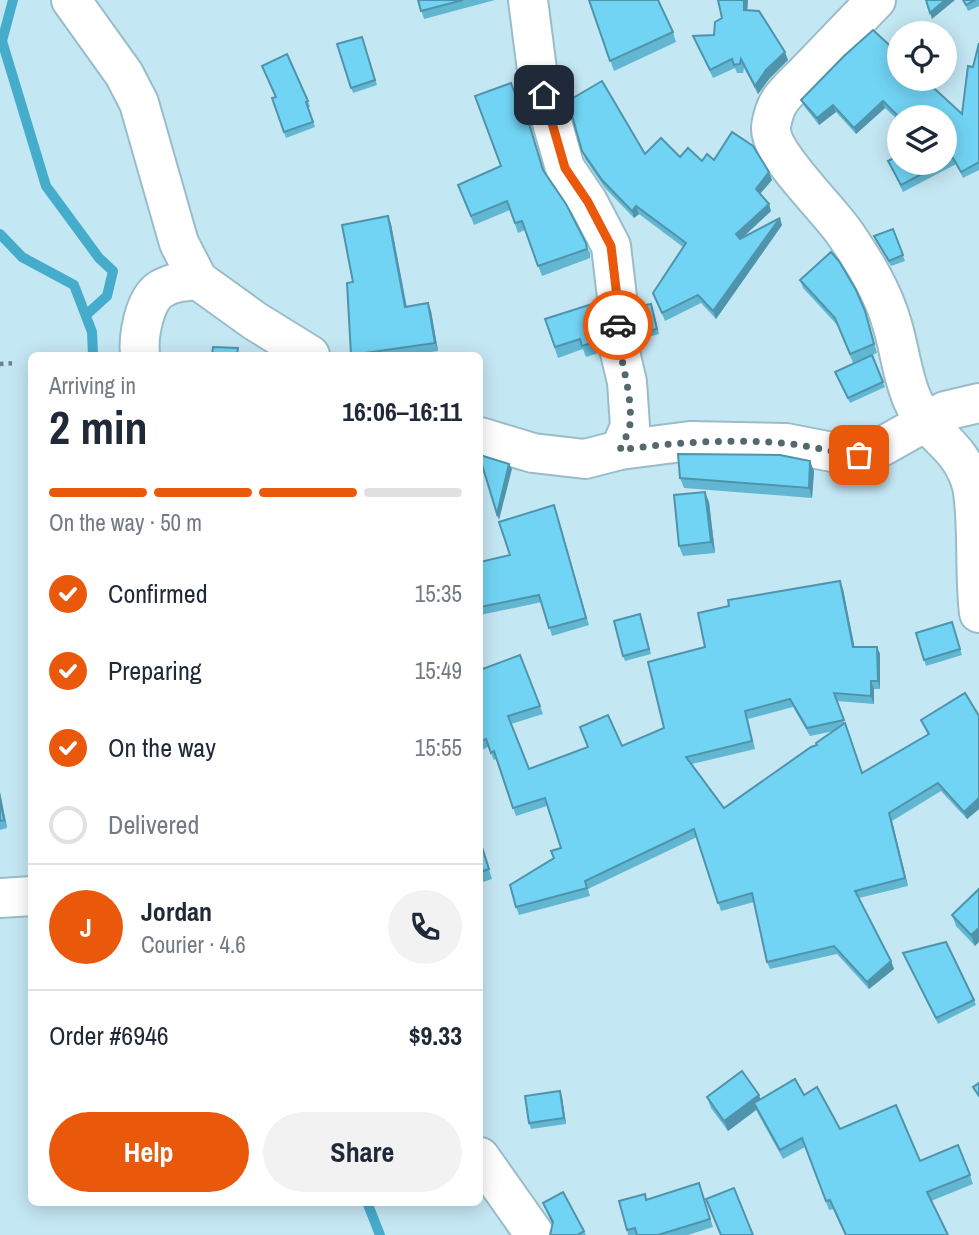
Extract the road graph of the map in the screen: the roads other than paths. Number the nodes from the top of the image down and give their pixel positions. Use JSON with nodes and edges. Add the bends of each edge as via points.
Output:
{"nodes":[{"id":1,"x":71,"y":0,"type":"edge"},
{"id":2,"x":528,"y":0,"type":"edge"},
{"id":3,"x":876,"y":0,"type":"edge"},
{"id":4,"x":198,"y":280,"type":"junction"},
{"id":5,"x":140,"y":352,"type":"edge"},
{"id":6,"x":305,"y":352,"type":"edge"},
{"id":7,"x":979,"y":403,"type":"edge"},
{"id":8,"x":925,"y":421,"type":"junction"},
{"id":9,"x":483,"y":438,"type":"edge"},
{"id":10,"x":620,"y":450,"type":"junction"},
{"id":11,"x":979,"y":613,"type":"edge"},
{"id":12,"x":28,"y":896,"type":"edge"},
{"id":13,"x":0,"y":898,"type":"edge"},
{"id":14,"x":483,"y":1161,"type":"edge"},
{"id":15,"x":535,"y":1235,"type":"edge"}],
"edges":[{"from":1,"to":4,"type":"street","via":[[139,103],[179,243]]},
{"from":2,"to":10,"type":"street","via":[[537,71],[565,168],[611,246],[630,426]]},
{"from":3,"to":8,"type":"street","via":[[778,102],[771,129],[778,152],[838,222],[878,288],[913,402]]},
{"from":4,"to":5,"type":"street","via":[[158,290],[145,314]]},
{"from":4,"to":6,"type":"street"},
{"from":7,"to":8,"type":"street"},
{"from":8,"to":10,"type":"street","via":[[859,455],[786,443],[735,441],[690,441]]},
{"from":8,"to":11,"type":"street","via":[[956,451],[972,489]]},
{"from":9,"to":10,"type":"street","via":[[533,453],[572,457]]},
{"from":12,"to":13,"type":"street"},
{"from":14,"to":15,"type":"street"}]}
